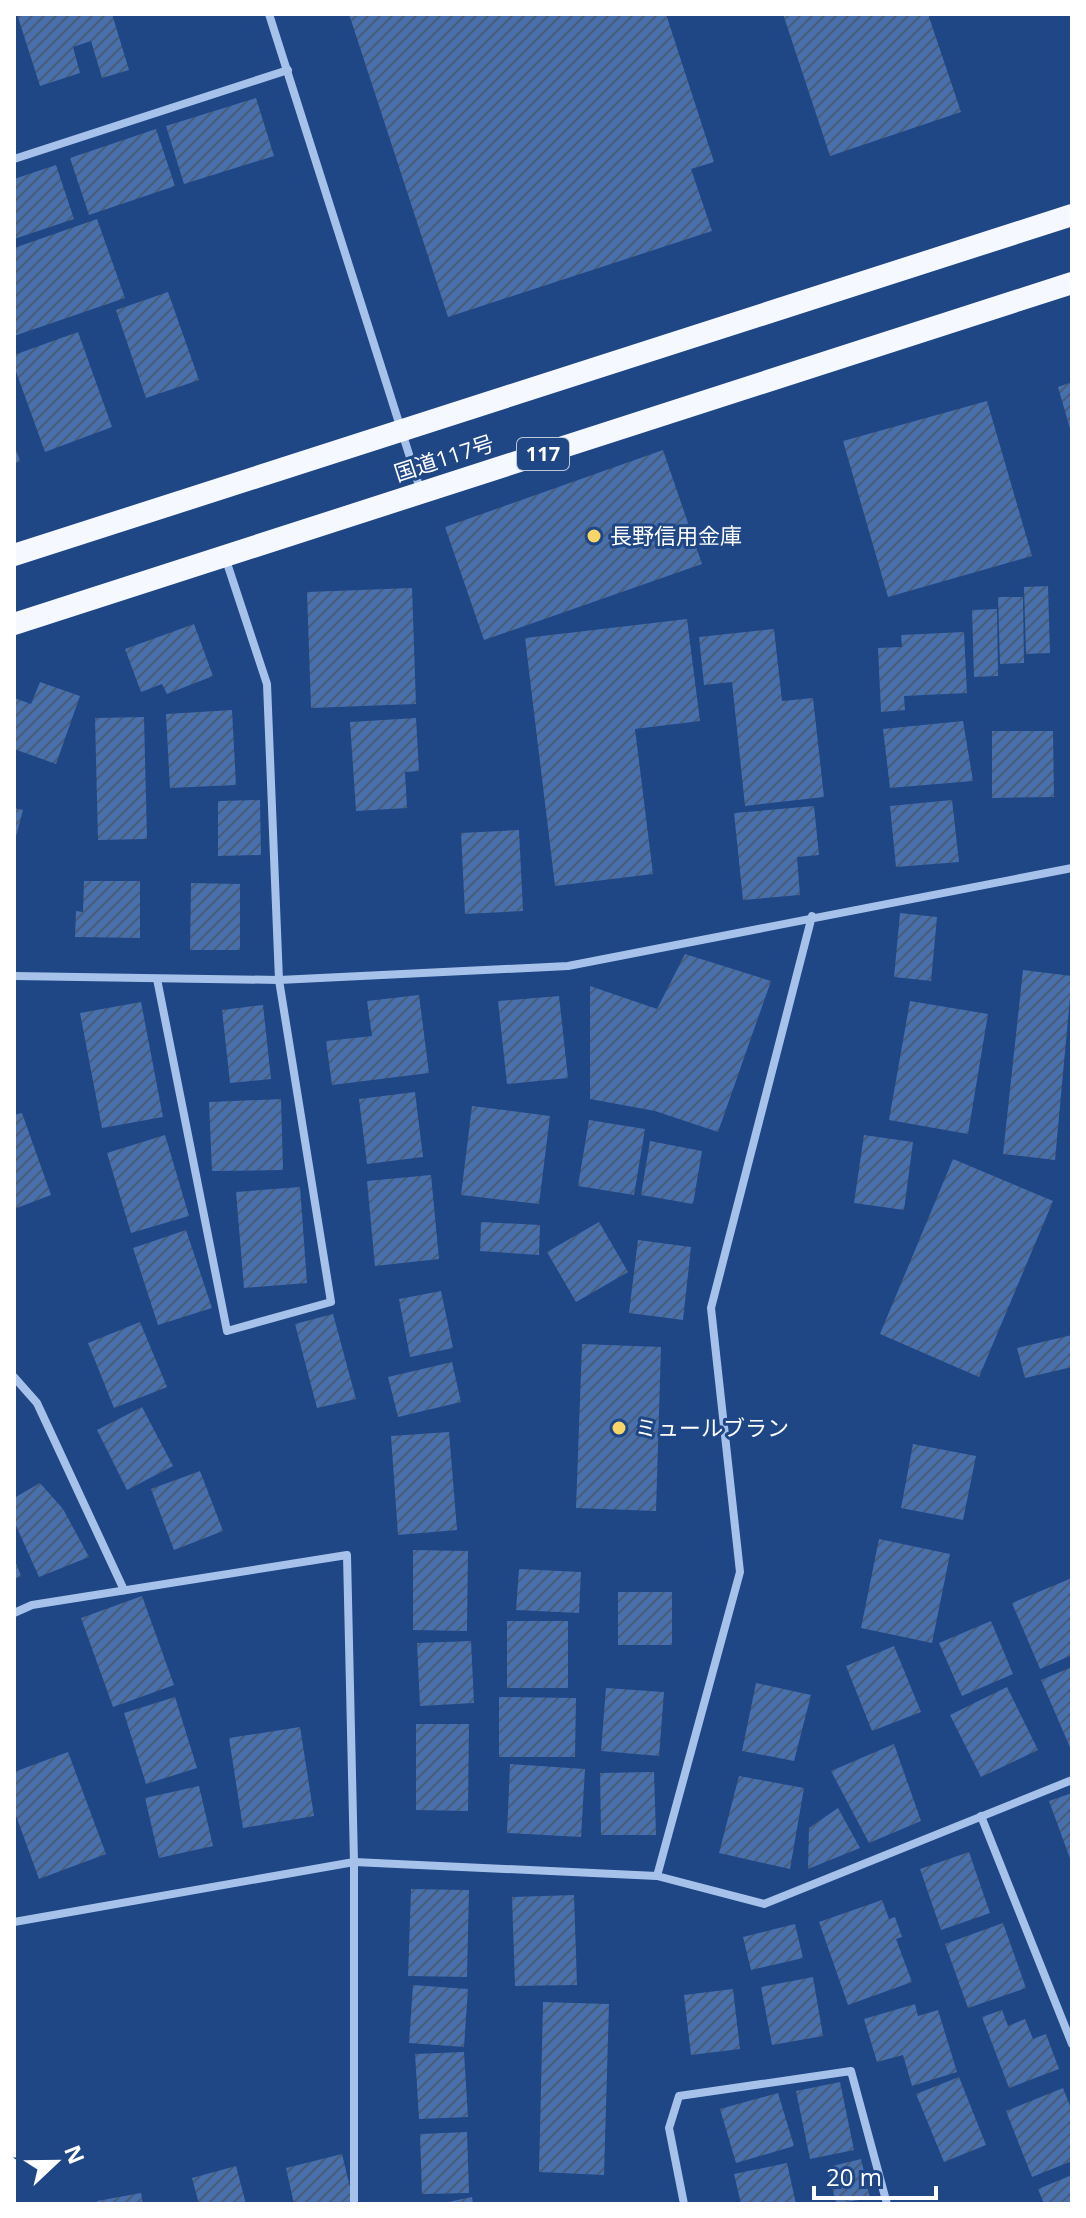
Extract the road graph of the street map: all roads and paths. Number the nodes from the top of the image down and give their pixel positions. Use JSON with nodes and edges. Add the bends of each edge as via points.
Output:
{"nodes":[{"id":1,"x":269,"y":14,"type":"edge"},
{"id":2,"x":288,"y":70,"type":"junction"},
{"id":3,"x":14,"y":159,"type":"edge"},
{"id":4,"x":1072,"y":215,"type":"edge"},
{"id":5,"x":1072,"y":283,"type":"edge"},
{"id":6,"x":402,"y":431,"type":"junction"},
{"id":7,"x":422,"y":493,"type":"junction"},
{"id":8,"x":14,"y":555,"type":"edge"},
{"id":9,"x":225,"y":556,"type":"junction"},
{"id":10,"x":14,"y":624,"type":"edge"},
{"id":11,"x":1072,"y":868,"type":"edge"},
{"id":12,"x":812,"y":916,"type":"junction"},
{"id":13,"x":14,"y":976,"type":"edge"},
{"id":14,"x":157,"y":979,"type":"junction"},
{"id":15,"x":279,"y":980,"type":"junction"},
{"id":16,"x":14,"y":1377,"type":"edge"},
{"id":17,"x":124,"y":1590,"type":"junction"},
{"id":18,"x":14,"y":1613,"type":"edge"},
{"id":19,"x":1072,"y":1780,"type":"edge"},
{"id":20,"x":981,"y":1816,"type":"junction"},
{"id":21,"x":354,"y":1862,"type":"junction"},
{"id":22,"x":657,"y":1876,"type":"junction"},
{"id":23,"x":14,"y":1922,"type":"edge"},
{"id":24,"x":1072,"y":2044,"type":"edge"},
{"id":25,"x":354,"y":2204,"type":"edge"},
{"id":26,"x":684,"y":2204,"type":"edge"},
{"id":27,"x":887,"y":2204,"type":"edge"}],
"edges":[{"from":1,"to":2,"type":"street"},
{"from":2,"to":3,"type":"street"},
{"from":2,"to":6,"type":"street"},
{"from":4,"to":6,"type":"highway","name":"国道117号"},
{"from":5,"to":7,"type":"highway","name":"国道117号","number":"117"},
{"from":6,"to":7,"type":"street"},
{"from":6,"to":8,"type":"highway","name":"国道117号"},
{"from":7,"to":9,"type":"highway","name":"国道117号","number":"117"},
{"from":9,"to":10,"type":"highway","name":"国道117号","number":"117"},
{"from":9,"to":15,"type":"street","via":[[267,684]]},
{"from":11,"to":12,"type":"street"},
{"from":12,"to":15,"type":"street","via":[[568,966]]},
{"from":12,"to":22,"type":"street","via":[[711,1308],[740,1572]]},
{"from":13,"to":14,"type":"street"},
{"from":14,"to":15,"type":"street"},
{"from":14,"to":15,"type":"street","via":[[227,1331],[331,1302]]},
{"from":16,"to":17,"type":"street","via":[[37,1403]]},
{"from":17,"to":18,"type":"street","via":[[32,1605]]},
{"from":17,"to":21,"type":"street","via":[[347,1555]]},
{"from":19,"to":20,"type":"street"},
{"from":20,"to":22,"type":"street","via":[[764,1904]]},
{"from":20,"to":24,"type":"street"},
{"from":21,"to":22,"type":"street"},
{"from":21,"to":23,"type":"street"},
{"from":21,"to":25,"type":"street"},
{"from":26,"to":27,"type":"street","via":[[669,2128],[679,2096],[851,2071]]}]}
